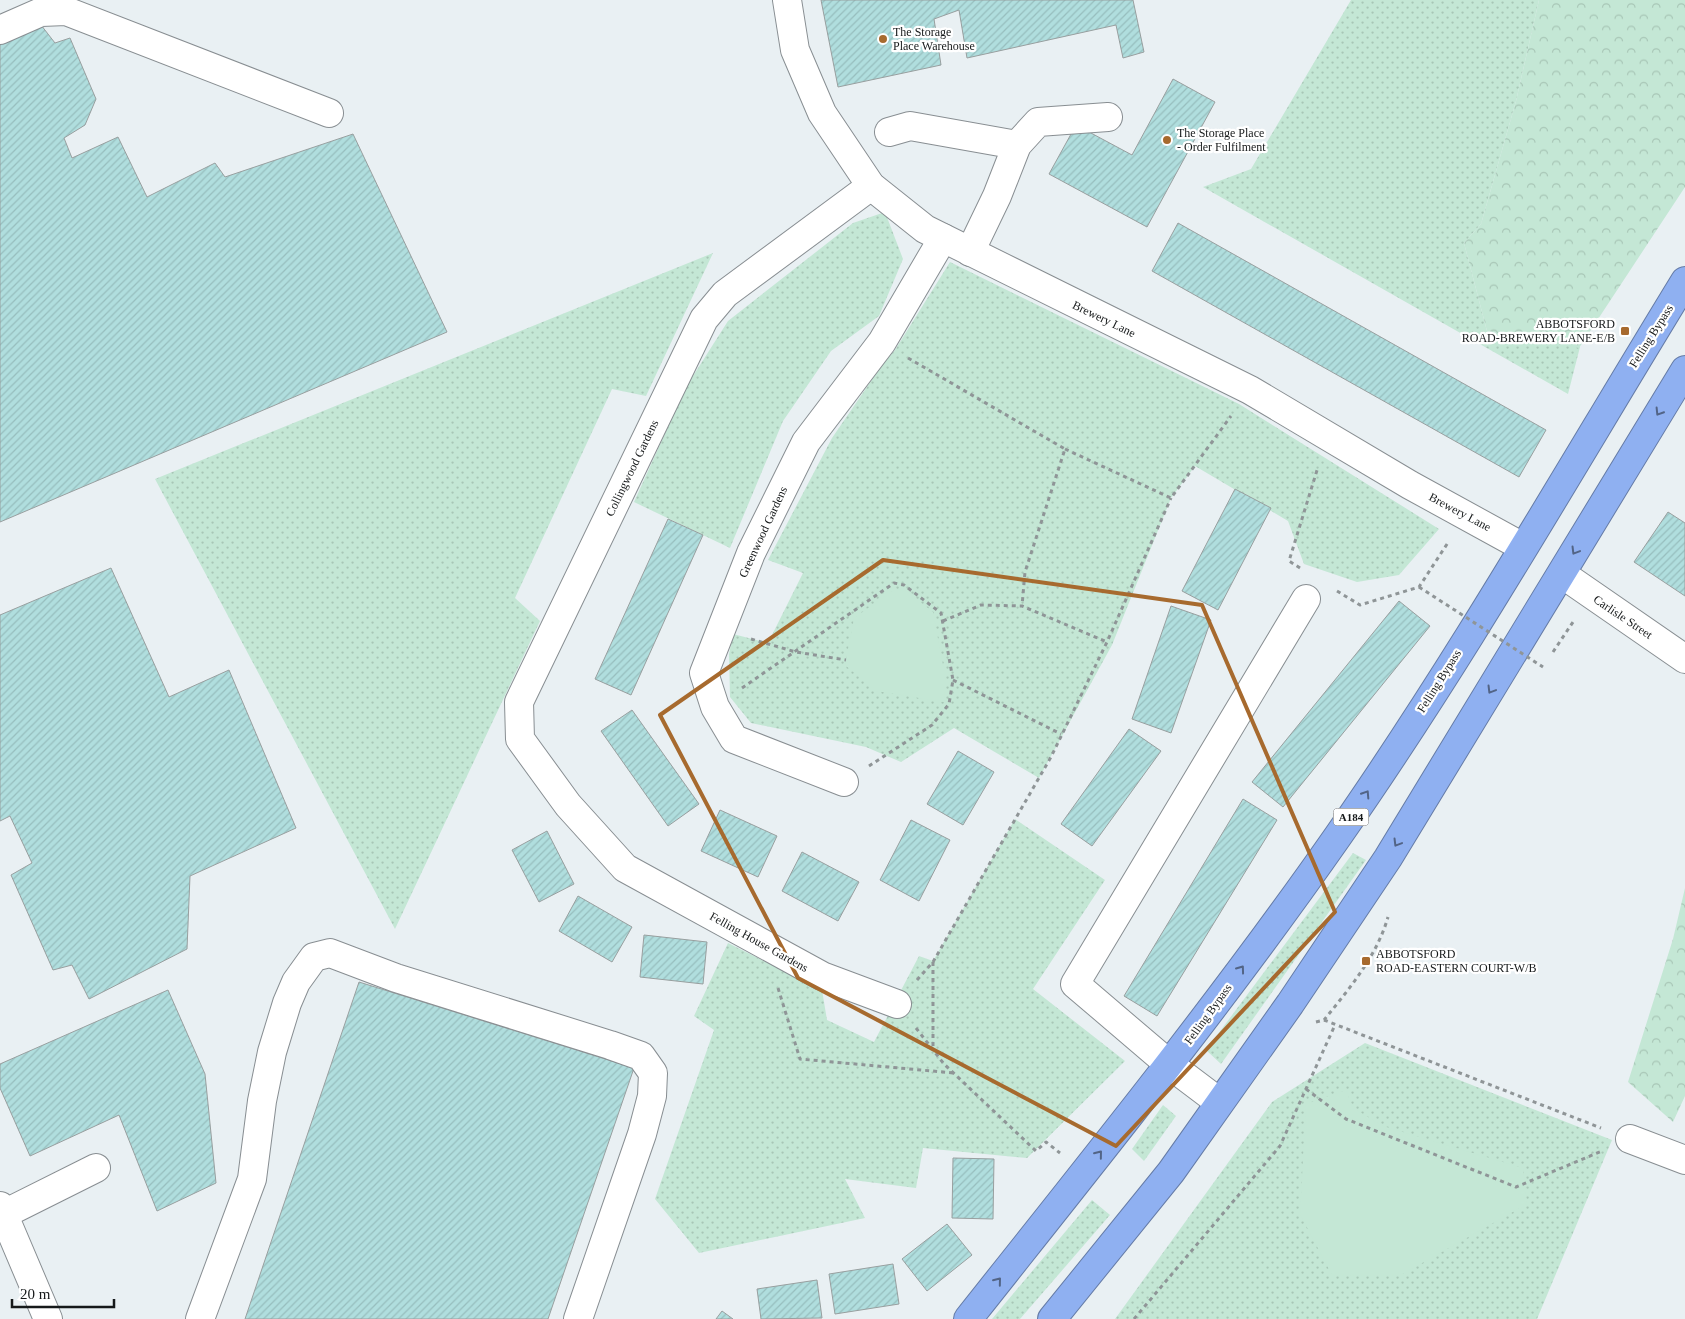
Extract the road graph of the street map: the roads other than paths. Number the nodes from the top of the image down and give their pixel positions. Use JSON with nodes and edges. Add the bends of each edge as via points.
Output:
{"nodes":[{"id":1,"x":787,"y":0,"type":"edge"},
{"id":2,"x":0,"y":30,"type":"edge"},
{"id":3,"x":329,"y":112,"type":"dead end"},
{"id":4,"x":1108,"y":117,"type":"dead end"},
{"id":5,"x":889,"y":132,"type":"dead end"},
{"id":6,"x":1017,"y":145,"type":"junction"},
{"id":7,"x":870,"y":186,"type":"junction"},
{"id":8,"x":943,"y":238,"type":"junction"},
{"id":9,"x":970,"y":252,"type":"junction"},
{"id":10,"x":1685,"y":281,"type":"edge"},
{"id":11,"x":1685,"y":370,"type":"edge"},
{"id":12,"x":1523,"y":547,"type":"junction"},
{"id":13,"x":1562,"y":574,"type":"junction"},
{"id":14,"x":1312,"y":589,"type":"road end"},
{"id":15,"x":1685,"y":659,"type":"edge"},
{"id":16,"x":844,"y":782,"type":"road end"},
{"id":17,"x":625,"y":868,"type":"joint"},
{"id":18,"x":897,"y":1004,"type":"road end"},
{"id":19,"x":1170,"y":1065,"type":"junction"},
{"id":20,"x":1219,"y":1102,"type":"junction"},
{"id":21,"x":1630,"y":1139,"type":"road end"},
{"id":22,"x":1685,"y":1160,"type":"edge"},
{"id":23,"x":96,"y":1168,"type":"dead end"},
{"id":24,"x":2,"y":1210,"type":"edge"},
{"id":25,"x":48,"y":1319,"type":"edge"},
{"id":26,"x":200,"y":1319,"type":"edge"},
{"id":27,"x":578,"y":1319,"type":"edge"},
{"id":28,"x":968,"y":1319,"type":"edge"},
{"id":29,"x":1052,"y":1319,"type":"edge"}],
"edges":[{"from":1,"to":7,"type":"street","name":"Brewery Lane","via":[[795,50],[822,113]]},
{"from":2,"to":3,"type":"street","via":[[41,12],[66,11]]},
{"from":4,"to":6,"type":"street","via":[[1038,122]]},
{"from":5,"to":6,"type":"street","via":[[910,126]]},
{"from":6,"to":9,"type":"street","via":[[998,196]]},
{"from":7,"to":8,"type":"street","name":"Brewery Lane","via":[[925,229]]},
{"from":7,"to":17,"type":"street","name":"Collingwood Gardens","via":[[725,294],[704,319],[519,702],[520,739],[568,805]]},
{"from":8,"to":9,"type":"street","name":"Brewery Lane"},
{"from":8,"to":16,"type":"street","name":"Greenwood Gardens","via":[[882,342],[806,442],[751,553],[704,673],[715,707],[734,739]]},
{"from":9,"to":12,"type":"street","name":"Brewery Lane","via":[[1250,390]]},
{"from":10,"to":12,"type":"highway","name":"Felling Bypass","number":"A184"},
{"from":11,"to":13,"type":"highway","one_way":true},
{"from":19,"to":12,"type":"highway","name":"Felling Bypass","number":"A184","one_way":true,"via":[[1339,835],[1436,688]]},
{"from":13,"to":15,"type":"street","name":"Carlisle Street"},
{"from":13,"to":20,"type":"highway","one_way":true,"via":[[1388,858],[1290,1004]]},
{"from":14,"to":19,"type":"street","via":[[1075,984]]},
{"from":17,"to":18,"type":"street","name":"Felling House Gardens","via":[[822,976]]},
{"from":19,"to":20,"type":"street"},
{"from":28,"to":19,"type":"highway","name":"Felling Bypass","number":"A184","one_way":true},
{"from":20,"to":29,"type":"highway","via":[[1159,1188]]},
{"from":21,"to":22,"type":"street"},
{"from":23,"to":24,"type":"street"},
{"from":24,"to":25,"type":"street"},
{"from":26,"to":27,"type":"street","via":[[252,1179],[272,1052],[287,1003],[296,982],[314,957],[330,953],[396,978],[641,1056],[653,1073],[652,1096],[642,1134]]}]}
